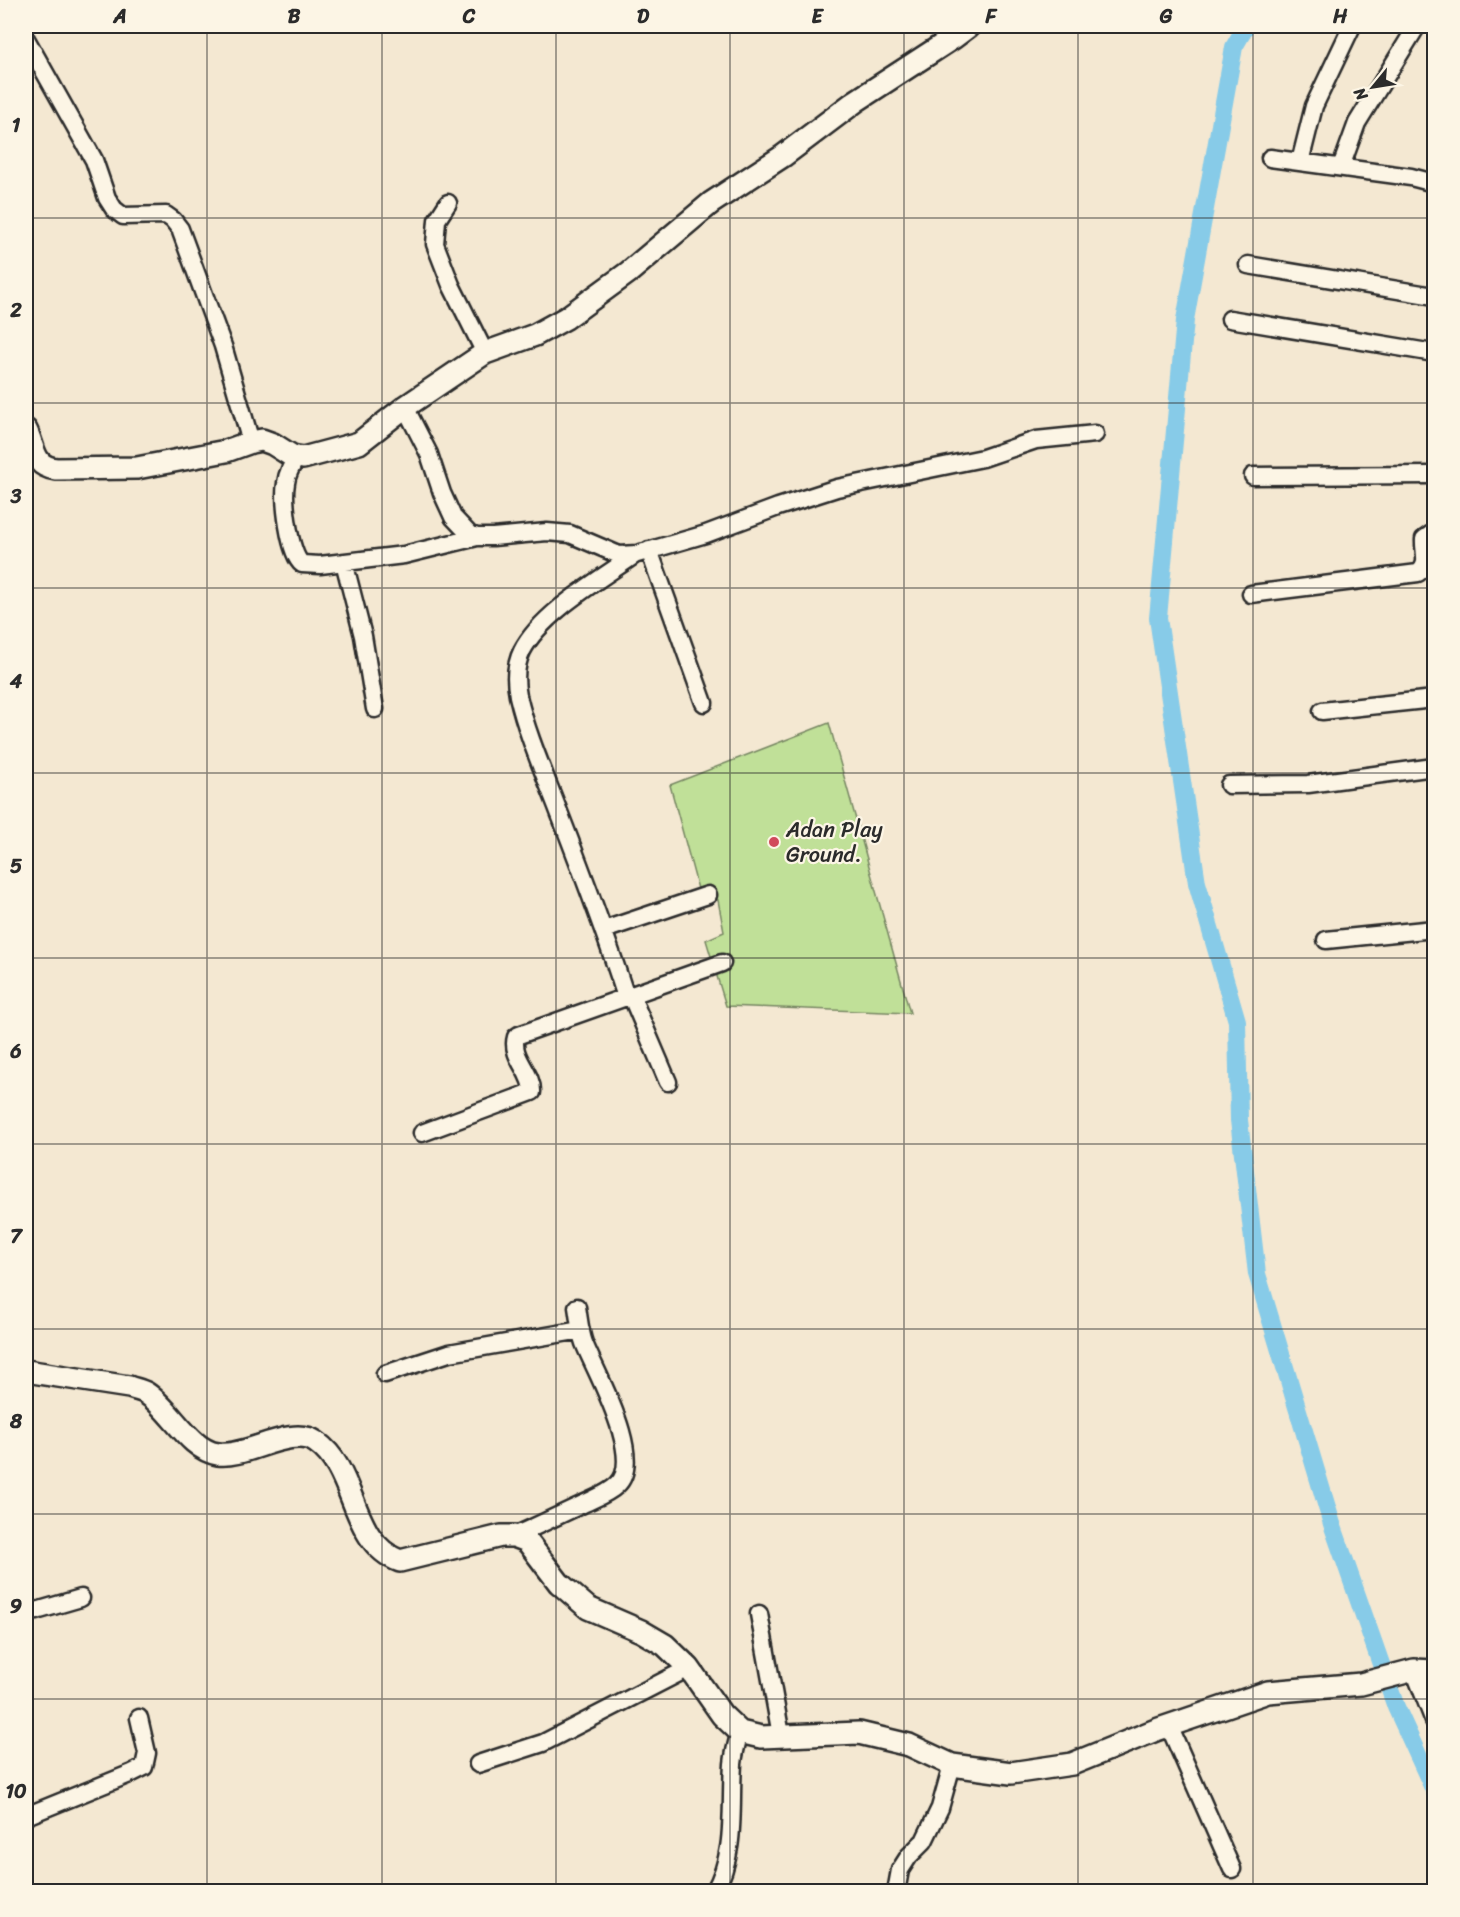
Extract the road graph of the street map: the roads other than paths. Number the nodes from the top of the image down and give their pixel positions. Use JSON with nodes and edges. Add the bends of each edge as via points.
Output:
{"nodes":[{"id":1,"x":969,"y":26,"type":"edge"},
{"id":2,"x":1352,"y":26,"type":"edge"},
{"id":3,"x":1417,"y":26,"type":"edge"},
{"id":4,"x":26,"y":39,"type":"edge"},
{"id":5,"x":1270,"y":158,"type":"dead end"},
{"id":6,"x":1300,"y":162,"type":"junction"},
{"id":7,"x":1341,"y":167,"type":"junction"},
{"id":8,"x":1434,"y":183,"type":"edge"},
{"id":9,"x":448,"y":203,"type":"dead end"},
{"id":10,"x":1248,"y":265,"type":"dead end"},
{"id":11,"x":1434,"y":296,"type":"edge"},
{"id":12,"x":1230,"y":319,"type":"dead end"},
{"id":13,"x":485,"y":353,"type":"junction"},
{"id":14,"x":1434,"y":353,"type":"edge"},
{"id":15,"x":405,"y":407,"type":"junction"},
{"id":16,"x":26,"y":430,"type":"edge"},
{"id":17,"x":1095,"y":434,"type":"dead end"},
{"id":18,"x":251,"y":442,"type":"junction"},
{"id":19,"x":297,"y":457,"type":"junction"},
{"id":20,"x":1434,"y":475,"type":"edge"},
{"id":21,"x":1253,"y":476,"type":"dead end"},
{"id":22,"x":1434,"y":532,"type":"edge"},
{"id":23,"x":477,"y":537,"type":"junction"},
{"id":24,"x":643,"y":552,"type":"junction"},
{"id":25,"x":344,"y":562,"type":"junction"},
{"id":26,"x":1251,"y":594,"type":"dead end"},
{"id":27,"x":1434,"y":699,"type":"edge"},
{"id":28,"x":704,"y":703,"type":"dead end"},
{"id":29,"x":375,"y":709,"type":"dead end"},
{"id":30,"x":1322,"y":711,"type":"dead end"},
{"id":31,"x":1434,"y":767,"type":"edge"},
{"id":32,"x":1229,"y":785,"type":"dead end"},
{"id":33,"x":708,"y":896,"type":"dead end"},
{"id":34,"x":1434,"y":929,"type":"edge"},
{"id":35,"x":604,"y":930,"type":"junction"},
{"id":36,"x":1326,"y":940,"type":"dead end"},
{"id":37,"x":722,"y":963,"type":"dead end"},
{"id":38,"x":629,"y":996,"type":"junction"},
{"id":39,"x":668,"y":1082,"type":"dead end"},
{"id":40,"x":422,"y":1133,"type":"dead end"},
{"id":41,"x":577,"y":1307,"type":"dead end"},
{"id":42,"x":581,"y":1330,"type":"junction"},
{"id":43,"x":26,"y":1371,"type":"edge"},
{"id":44,"x":385,"y":1374,"type":"dead end"},
{"id":45,"x":514,"y":1536,"type":"junction"},
{"id":46,"x":81,"y":1598,"type":"dead end"},
{"id":47,"x":26,"y":1614,"type":"edge"},
{"id":48,"x":759,"y":1614,"type":"dead end"},
{"id":49,"x":690,"y":1668,"type":"junction"},
{"id":50,"x":1424,"y":1670,"type":"edge"},
{"id":51,"x":139,"y":1718,"type":"dead end"},
{"id":52,"x":1434,"y":1721,"type":"edge"},
{"id":53,"x":1169,"y":1726,"type":"junction"},
{"id":54,"x":740,"y":1732,"type":"junction"},
{"id":55,"x":781,"y":1736,"type":"junction"},
{"id":56,"x":477,"y":1764,"type":"dead end"},
{"id":57,"x":952,"y":1765,"type":"junction"},
{"id":58,"x":26,"y":1816,"type":"edge"},
{"id":59,"x":1232,"y":1869,"type":"dead end"},
{"id":60,"x":719,"y":1888,"type":"edge"},
{"id":61,"x":896,"y":1892,"type":"edge"}],
"edges":[{"from":1,"to":13,"type":"street","via":[[711,203],[629,272],[566,318],[535,335]]},
{"from":2,"to":6,"type":"street","via":[[1314,106]]},
{"from":3,"to":7,"type":"street","via":[[1357,123]]},
{"from":4,"to":18,"type":"street","via":[[94,160],[114,209],[123,216],[166,215],[180,229],[223,346]]},
{"from":5,"to":6,"type":"street"},
{"from":6,"to":7,"type":"street"},
{"from":7,"to":8,"type":"street"},
{"from":9,"to":13,"type":"street","via":[[437,220],[435,244]]},
{"from":10,"to":11,"type":"street"},
{"from":12,"to":14,"type":"street"},
{"from":13,"to":15,"type":"street"},
{"from":15,"to":19,"type":"street","via":[[360,443]]},
{"from":15,"to":23,"type":"street","via":[[429,454],[453,517]]},
{"from":16,"to":18,"type":"street","via":[[40,463],[56,469],[137,468],[226,451]]},
{"from":17,"to":24,"type":"street","via":[[1036,440],[983,458],[837,488]]},
{"from":18,"to":19,"type":"street","via":[[262,440]]},
{"from":19,"to":25,"type":"street","via":[[285,491],[294,553],[298,561],[307,565]]},
{"from":20,"to":21,"type":"street"},
{"from":22,"to":26,"type":"street","via":[[1425,539],[1426,564],[1418,573]]},
{"from":23,"to":24,"type":"street","via":[[570,534],[619,555]]},
{"from":23,"to":25,"type":"street","via":[[404,555]]},
{"from":24,"to":28,"type":"street"},
{"from":24,"to":35,"type":"street","via":[[568,601],[550,618],[528,640],[516,673],[518,696],[537,756]]},
{"from":25,"to":29,"type":"street","via":[[363,636]]},
{"from":27,"to":30,"type":"street"},
{"from":31,"to":32,"type":"street","via":[[1308,784]]},
{"from":33,"to":35,"type":"street"},
{"from":34,"to":36,"type":"street"},
{"from":35,"to":38,"type":"street"},
{"from":37,"to":38,"type":"street"},
{"from":38,"to":39,"type":"street"},
{"from":38,"to":40,"type":"street","via":[[519,1035],[515,1046],[531,1092]]},
{"from":41,"to":42,"type":"street"},
{"from":42,"to":44,"type":"street","via":[[449,1353]]},
{"from":42,"to":45,"type":"street","via":[[609,1394],[623,1440],[623,1478],[600,1496]]},
{"from":43,"to":45,"type":"street","via":[[145,1392],[198,1445],[218,1454],[290,1438],[314,1441],[336,1464],[368,1534],[391,1558],[400,1561]]},
{"from":45,"to":49,"type":"street","via":[[527,1541],[559,1583],[588,1608],[665,1644]]},
{"from":46,"to":47,"type":"street"},
{"from":48,"to":55,"type":"street"},
{"from":49,"to":54,"type":"street","via":[[722,1715]]},
{"from":49,"to":56,"type":"street","via":[[543,1743]]},
{"from":50,"to":52,"type":"street"},
{"from":50,"to":53,"type":"street","via":[[1360,1684],[1268,1692]]},
{"from":51,"to":58,"type":"street","via":[[147,1753],[144,1767]]},
{"from":53,"to":57,"type":"street","via":[[1072,1764],[1011,1773]]},
{"from":53,"to":59,"type":"street"},
{"from":54,"to":55,"type":"street","via":[[760,1737]]},
{"from":54,"to":60,"type":"street","via":[[734,1763],[733,1828]]},
{"from":55,"to":57,"type":"street","via":[[859,1733],[909,1744]]},
{"from":57,"to":61,"type":"street","via":[[940,1808],[924,1841],[900,1870]]}]}
